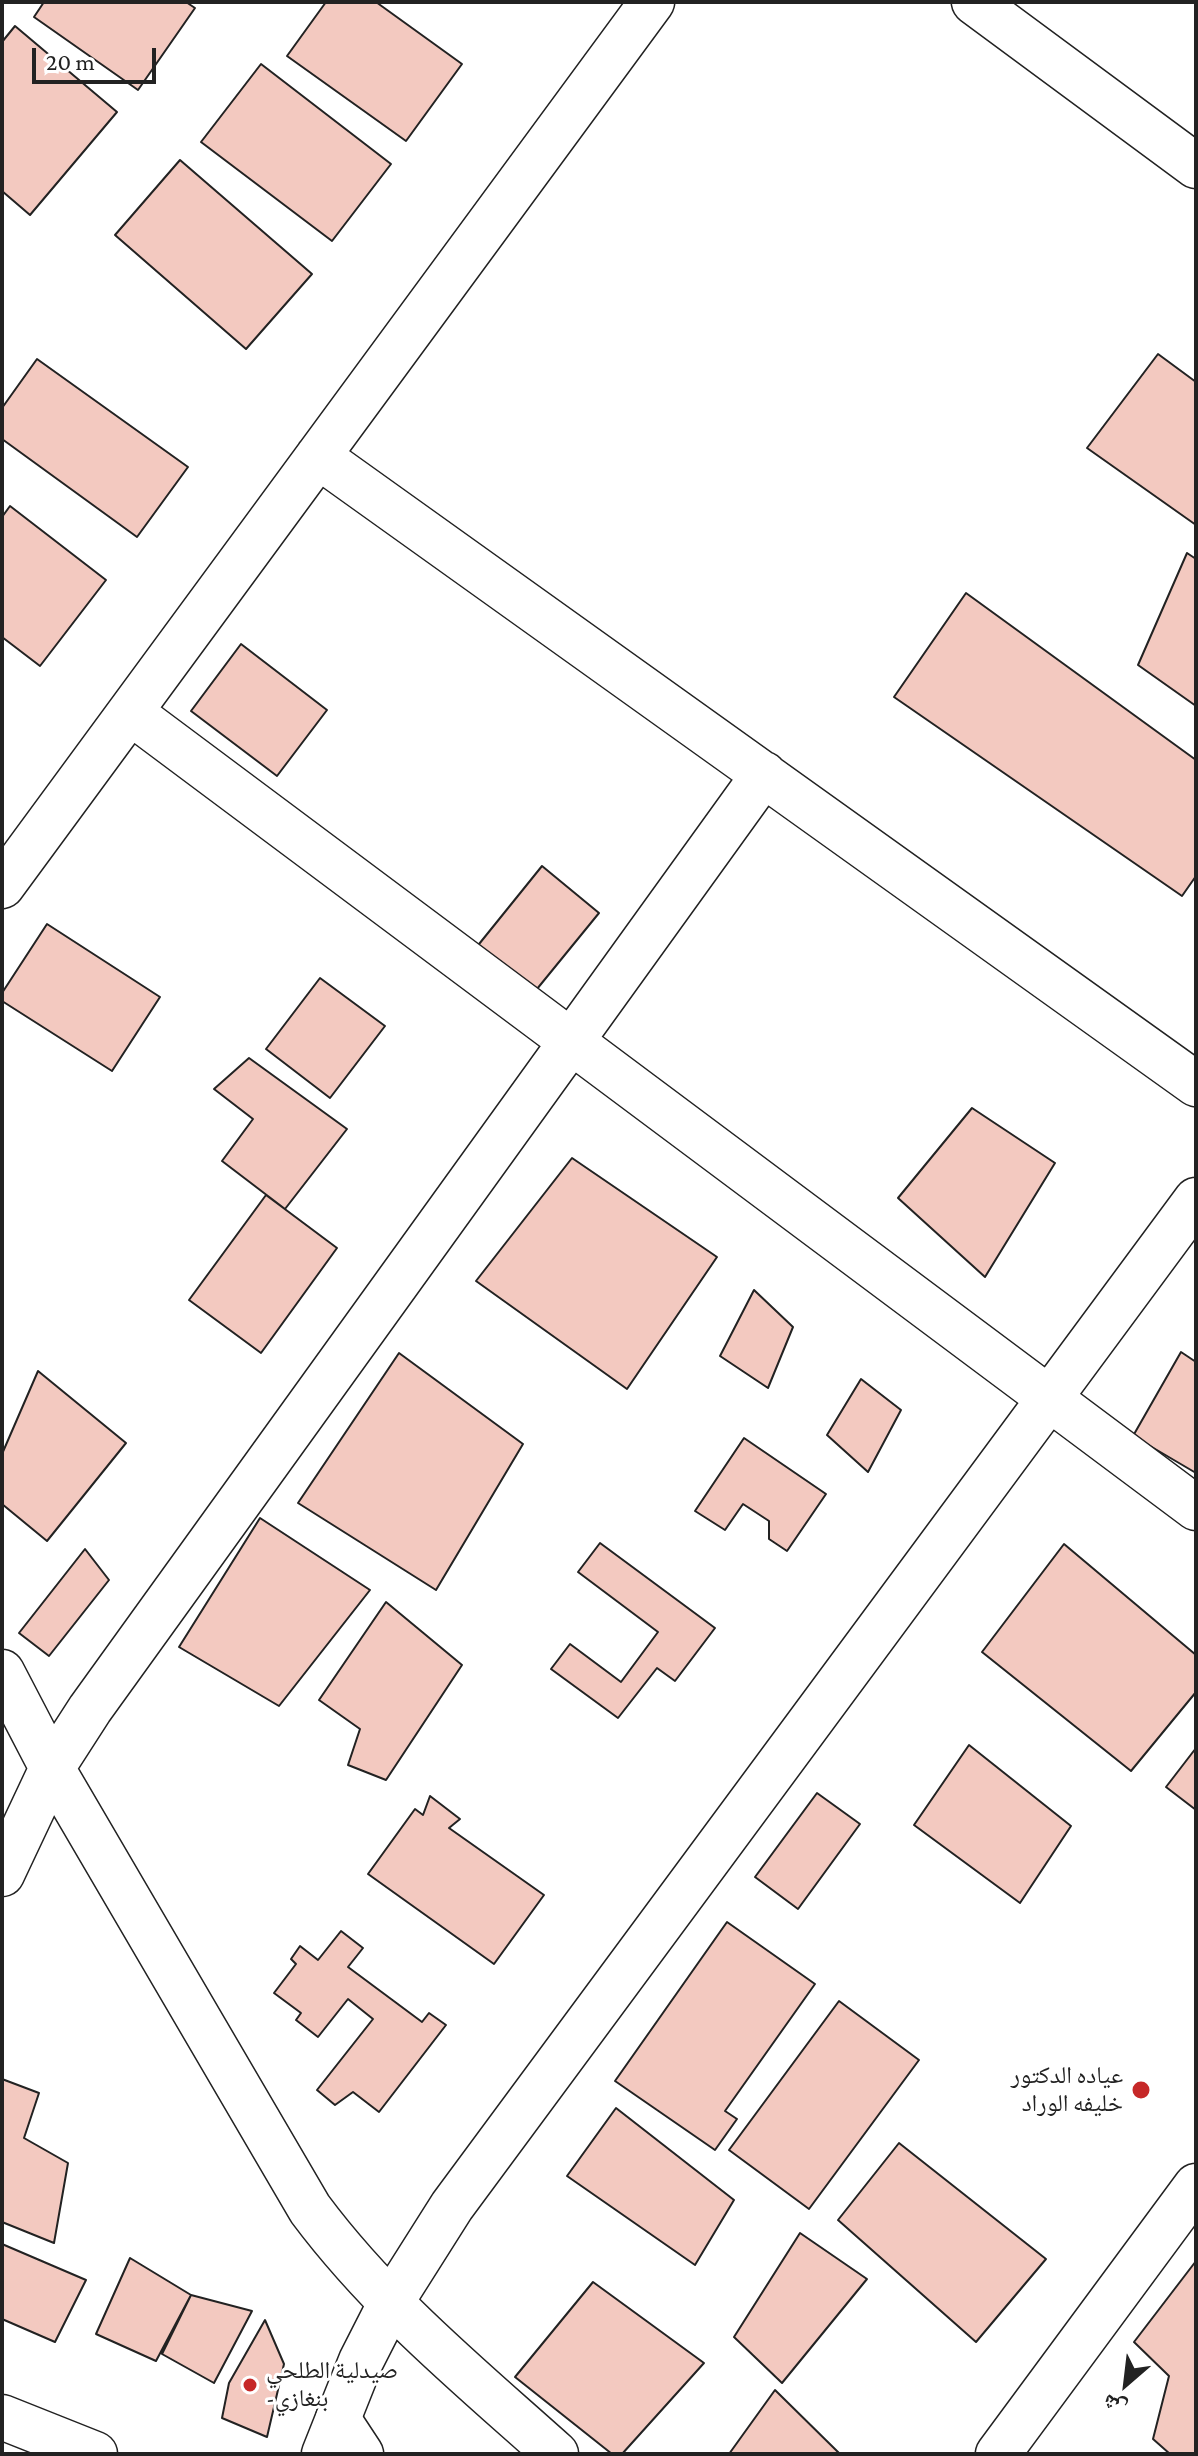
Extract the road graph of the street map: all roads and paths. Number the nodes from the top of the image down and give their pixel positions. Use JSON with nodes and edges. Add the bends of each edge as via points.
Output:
{"nodes":[{"id":1,"x":652,"y":2,"type":"edge"},
{"id":2,"x":974,"y":2,"type":"edge"},
{"id":3,"x":1196,"y":166,"type":"edge"},
{"id":4,"x":318,"y":456,"type":"junction"},
{"id":5,"x":130,"y":712,"type":"junction"},
{"id":6,"x":764,"y":774,"type":"junction"},
{"id":7,"x":2,"y":886,"type":"edge"},
{"id":8,"x":572,"y":1041,"type":"junction"},
{"id":9,"x":1196,"y":1084,"type":"edge"},
{"id":10,"x":1196,"y":1200,"type":"edge"},
{"id":11,"x":1049,"y":1398,"type":"junction"},
{"id":12,"x":1196,"y":1508,"type":"edge"},
{"id":13,"x":2,"y":1672,"type":"edge"},
{"id":14,"x":52,"y":1768,"type":"junction"},
{"id":15,"x":2,"y":1874,"type":"edge"},
{"id":16,"x":1196,"y":2186,"type":"edge"},
{"id":17,"x":390,"y":2304,"type":"junction"},
{"id":18,"x":2,"y":2417,"type":"edge"},
{"id":19,"x":341,"y":2442,"type":"edge"},
{"id":20,"x":95,"y":2454,"type":"edge"},
{"id":21,"x":556,"y":2454,"type":"edge"},
{"id":22,"x":998,"y":2454,"type":"edge"}],
"edges":[{"from":1,"to":4,"type":"street"},
{"from":2,"to":3,"type":"street"},
{"from":4,"to":5,"type":"street"},
{"from":4,"to":6,"type":"street"},
{"from":5,"to":7,"type":"street"},
{"from":5,"to":8,"type":"street"},
{"from":6,"to":8,"type":"street"},
{"from":6,"to":9,"type":"street"},
{"from":8,"to":11,"type":"street"},
{"from":8,"to":14,"type":"street"},
{"from":10,"to":11,"type":"street"},
{"from":11,"to":12,"type":"street"},
{"from":11,"to":17,"type":"street","via":[[452,2206]]},
{"from":13,"to":14,"type":"street"},
{"from":14,"to":15,"type":"street"},
{"from":14,"to":17,"type":"street","via":[[310,2209]]},
{"from":16,"to":22,"type":"street"},
{"from":17,"to":19,"type":"street","via":[[361,2361]]},
{"from":17,"to":21,"type":"street"},
{"from":18,"to":20,"type":"street"}]}
